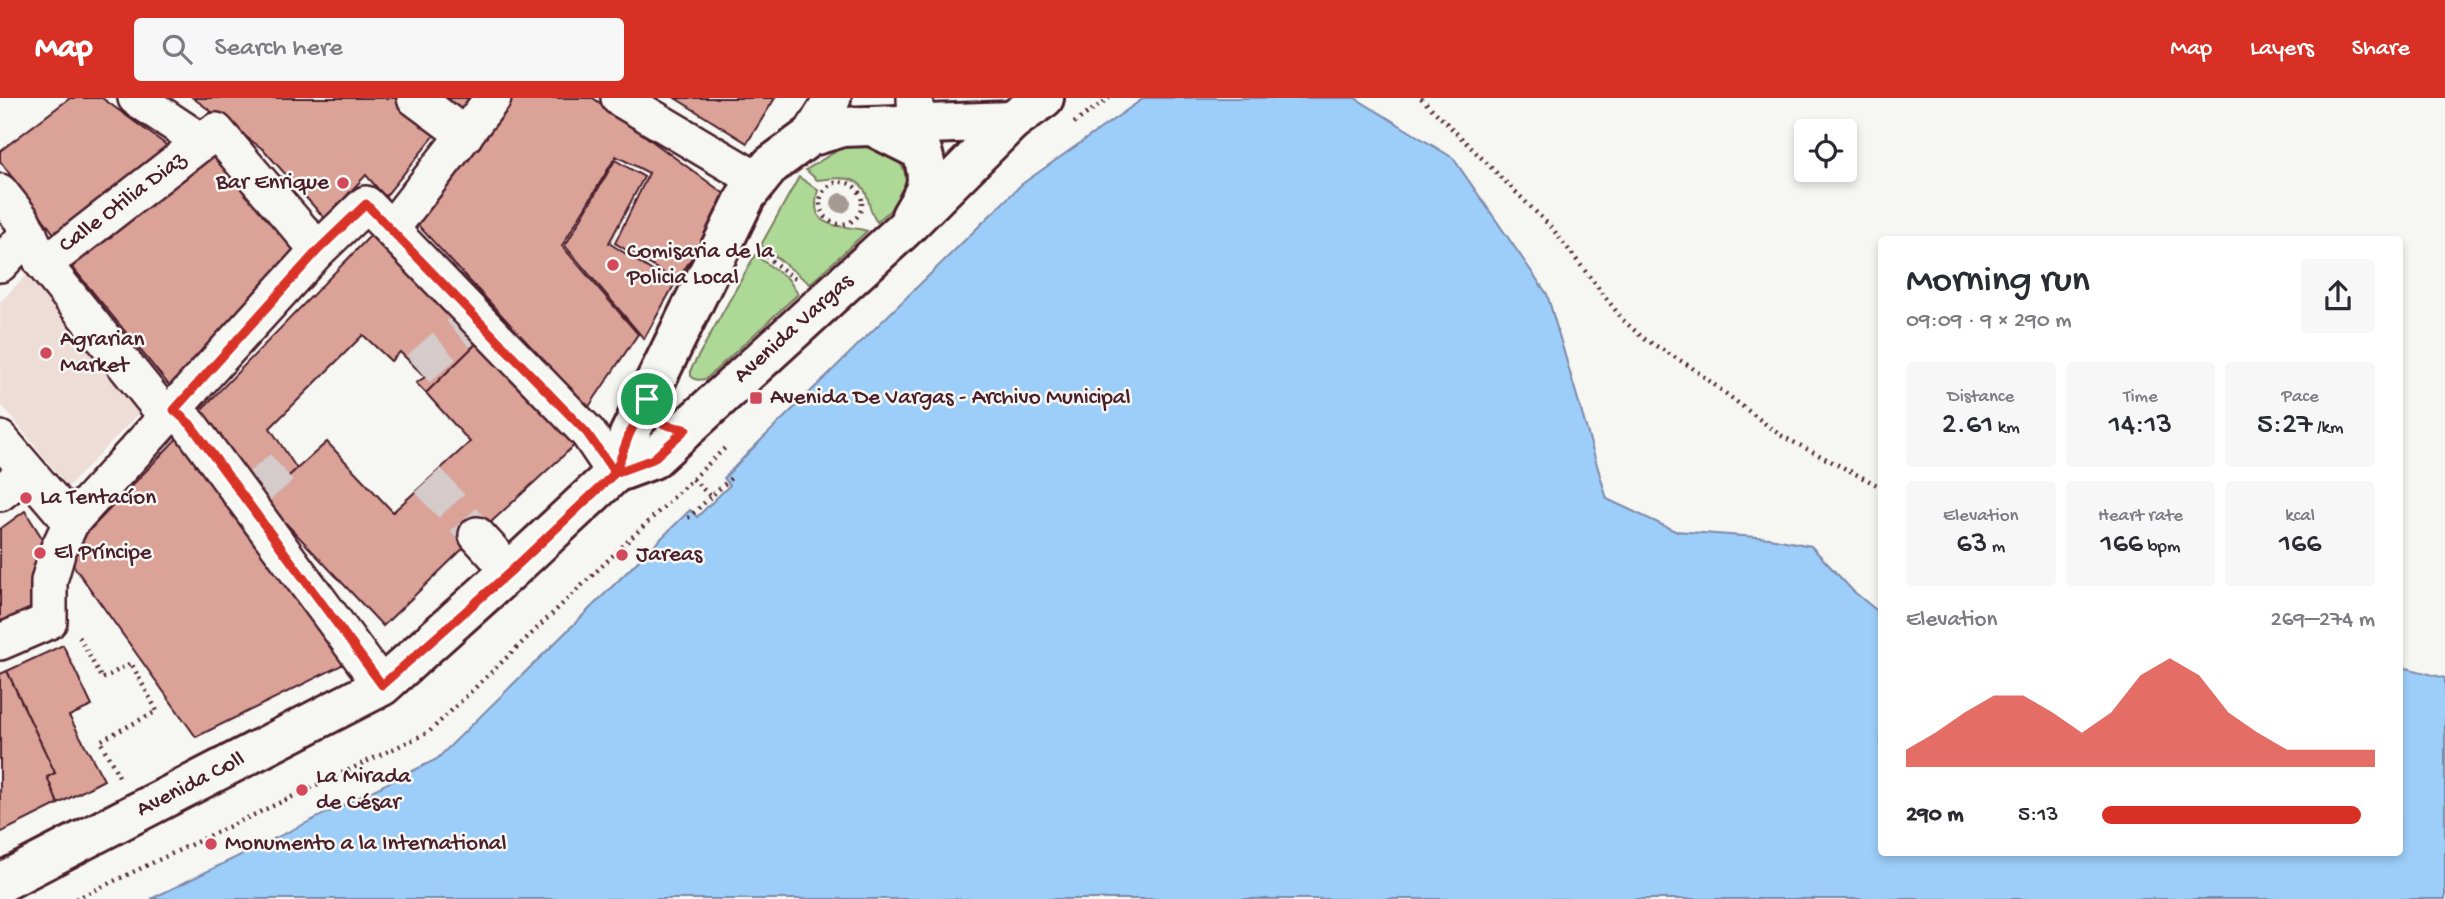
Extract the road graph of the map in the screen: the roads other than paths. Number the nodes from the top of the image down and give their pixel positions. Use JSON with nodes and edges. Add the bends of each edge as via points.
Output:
{"nodes":[{"id":1,"x":136,"y":98,"type":"edge"},
{"id":2,"x":415,"y":98,"type":"edge"},
{"id":3,"x":494,"y":98,"type":"edge"},
{"id":4,"x":619,"y":98,"type":"edge"},
{"id":5,"x":833,"y":98,"type":"edge"},
{"id":6,"x":1044,"y":98,"type":"edge"},
{"id":7,"x":915,"y":111,"type":"edge"},
{"id":8,"x":1012,"y":121,"type":"junction"},
{"id":9,"x":872,"y":126,"type":"junction"},
{"id":10,"x":465,"y":135,"type":"junction"},
{"id":11,"x":809,"y":137,"type":"junction"},
{"id":12,"x":202,"y":142,"type":"junction"},
{"id":13,"x":759,"y":181,"type":"junction"},
{"id":14,"x":0,"y":192,"type":"edge"},
{"id":15,"x":391,"y":229,"type":"junction"},
{"id":16,"x":903,"y":230,"type":"junction"},
{"id":17,"x":35,"y":248,"type":"junction"},
{"id":18,"x":318,"y":250,"type":"junction"},
{"id":19,"x":0,"y":264,"type":"edge"},
{"id":20,"x":647,"y":399,"type":"junction"},
{"id":21,"x":170,"y":413,"type":"junction"},
{"id":22,"x":686,"y":429,"type":"junction"},
{"id":23,"x":0,"y":439,"type":"edge"},
{"id":24,"x":615,"y":473,"type":"junction"},
{"id":25,"x":13,"y":483,"type":"edge"},
{"id":26,"x":71,"y":522,"type":"junction"},
{"id":27,"x":477,"y":535,"type":"tunnel mouth"},
{"id":28,"x":510,"y":572,"type":"junction"},
{"id":29,"x":0,"y":642,"type":"edge"},
{"id":30,"x":382,"y":685,"type":"junction"},
{"id":31,"x":0,"y":883,"type":"edge"}],
"edges":[{"from":1,"to":12,"type":"street"},
{"from":2,"to":10,"type":"street"},
{"from":3,"to":10,"type":"street"},
{"from":4,"to":13,"type":"street"},
{"from":5,"to":11,"type":"street"},
{"from":6,"to":8,"type":"street"},
{"from":7,"to":8,"type":"street","name":"Avenida Vargas"},
{"from":7,"to":9,"type":"street","name":"Avenida Vargas"},
{"from":8,"to":16,"type":"street"},
{"from":9,"to":11,"type":"street","name":"Avenida Vargas","via":[[842,127]]},
{"from":9,"to":16,"type":"street","via":[[922,151],[928,188]]},
{"from":10,"to":15,"type":"street"},
{"from":11,"to":13,"type":"street","name":"Avenida Vargas","via":[[771,165]]},
{"from":12,"to":17,"type":"street","name":"Calle Otilia Diaz","via":[[63,250]]},
{"from":12,"to":18,"type":"street","via":[[216,131]]},
{"from":13,"to":20,"type":"street","name":"Avenida Vargas","via":[[747,196]]},
{"from":14,"to":17,"type":"street","via":[[22,220]]},
{"from":15,"to":18,"type":"street","via":[[366,204]]},
{"from":15,"to":24,"type":"street","via":[[471,323],[587,433]]},
{"from":16,"to":22,"type":"street","name":"Avenida Vargas"},
{"from":17,"to":19,"type":"street","name":"Calle Otilia Diaz"},
{"from":17,"to":21,"type":"street"},
{"from":18,"to":21,"type":"street"},
{"from":20,"to":22,"type":"street","via":[[653,416],[666,426]]},
{"from":20,"to":24,"type":"street","name":"Avenida Vargas"},
{"from":21,"to":26,"type":"street"},
{"from":21,"to":30,"type":"street","via":[[190,424],[250,494]]},
{"from":22,"to":24,"type":"street","name":"Avenida Vargas","via":[[653,459]]},
{"from":23,"to":25,"type":"street"},
{"from":24,"to":28,"type":"street","name":"Avenida Vargas"},
{"from":25,"to":26,"type":"street"},
{"from":26,"to":29,"type":"street","via":[[49,581],[48,621]]},
{"from":27,"to":28,"type":"street"},
{"from":28,"to":30,"type":"street","name":"Avenida Vargas"},
{"from":30,"to":31,"type":"street","name":"Avenida Coll"}]}
